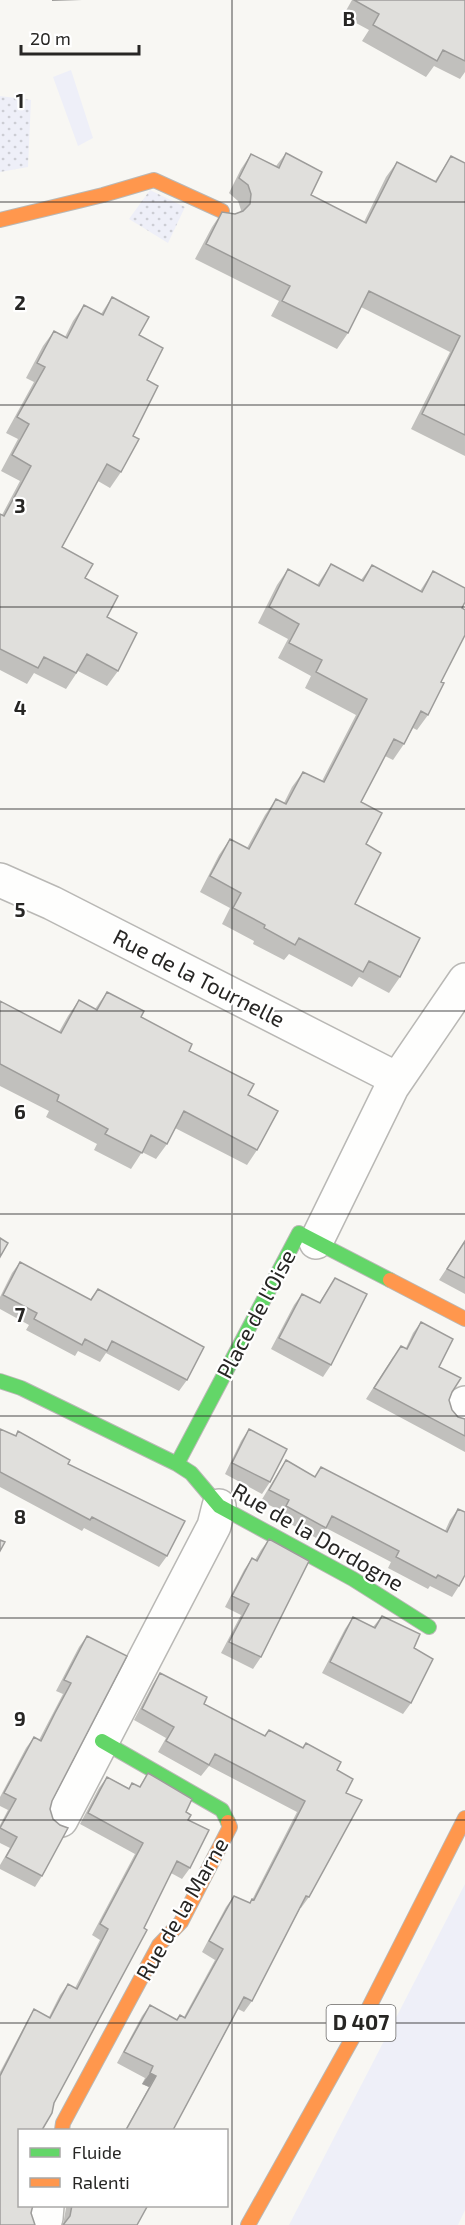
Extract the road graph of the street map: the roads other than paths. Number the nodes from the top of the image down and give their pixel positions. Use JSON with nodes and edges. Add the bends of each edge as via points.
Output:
{"nodes":[{"id":1,"x":222,"y":210,"type":"edge"},
{"id":2,"x":0,"y":220,"type":"edge"},
{"id":3,"x":0,"y":880,"type":"edge"},
{"id":4,"x":465,"y":980,"type":"edge"},
{"id":5,"x":395,"y":1083,"type":"junction"},
{"id":6,"x":316,"y":1242,"type":"junction"},
{"id":7,"x":465,"y":1319,"type":"edge"},
{"id":8,"x":0,"y":1382,"type":"edge"},
{"id":9,"x":177,"y":1464,"type":"junction"},
{"id":10,"x":219,"y":1506,"type":"junction"},
{"id":11,"x":429,"y":1627,"type":"dead end"},
{"id":12,"x":102,"y":1741,"type":"junction"},
{"id":13,"x":465,"y":1818,"type":"edge"},
{"id":14,"x":61,"y":1820,"type":"dead end"},
{"id":15,"x":62,"y":2129,"type":"edge"},
{"id":16,"x":47,"y":2207,"type":"edge"},
{"id":17,"x":42,"y":2225,"type":"edge"},
{"id":18,"x":248,"y":2225,"type":"edge"}],
"edges":[{"from":1,"to":2,"type":"street","via":[[154,180]]},
{"from":3,"to":5,"type":"street","name":"Rue de la Tournelle","via":[[52,903]]},
{"from":4,"to":5,"type":"street"},
{"from":5,"to":6,"type":"street"},
{"from":6,"to":7,"type":"street","name":"Place de l'Oise"},
{"from":6,"to":9,"type":"street","name":"Place de l'Oise","via":[[299,1233]]},
{"from":8,"to":9,"type":"street","name":"Rue de la Dordogne","via":[[21,1388]]},
{"from":9,"to":10,"type":"street","name":"Rue de la Dordogne","via":[[191,1473]]},
{"from":10,"to":11,"type":"street","name":"Rue de la Dordogne","via":[[354,1579]]},
{"from":10,"to":12,"type":"street","via":[[214,1526]]},
{"from":12,"to":14,"type":"street"},
{"from":12,"to":15,"type":"street","name":"Rue de la Marne","via":[[222,1810],[230,1827],[181,1922],[159,1945]]},
{"from":13,"to":18,"type":"street","number":"D 407","via":[[361,2023]]},
{"from":16,"to":17,"type":"street"}]}
